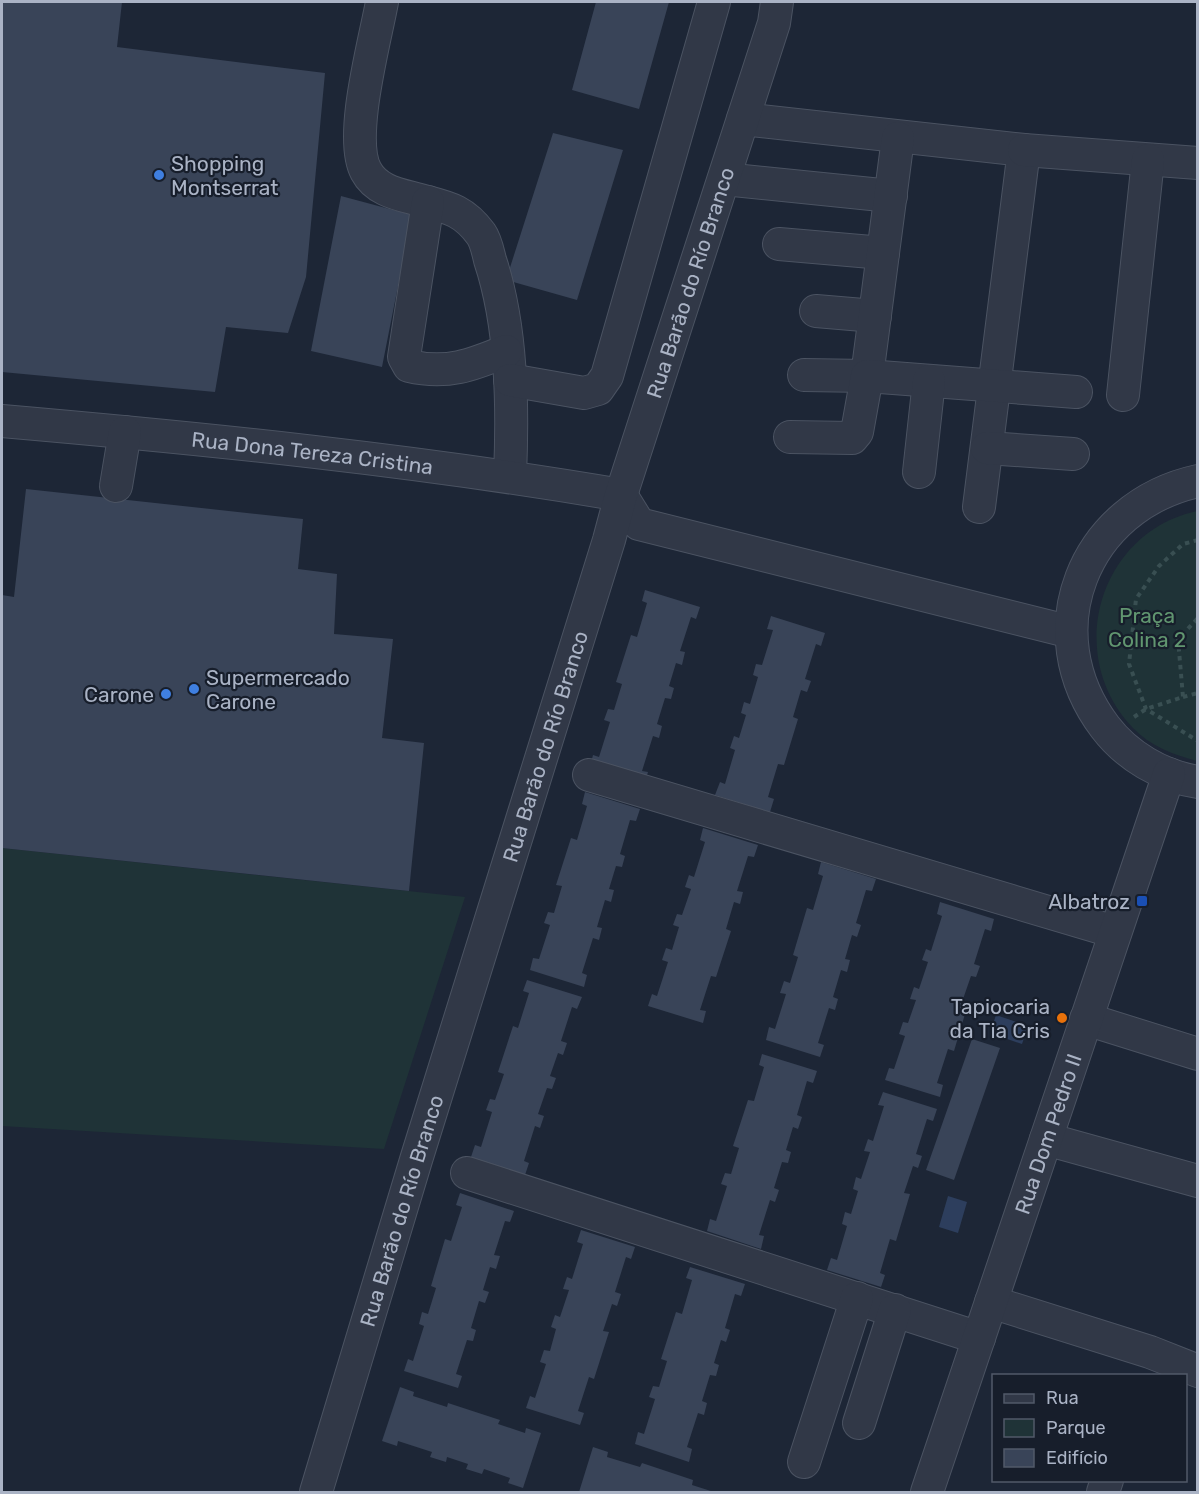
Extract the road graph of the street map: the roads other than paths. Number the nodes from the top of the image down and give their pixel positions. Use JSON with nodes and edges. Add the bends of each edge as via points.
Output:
{"nodes":[{"id":1,"x":382,"y":2,"type":"edge"},
{"id":2,"x":714,"y":2,"type":"edge"},
{"id":3,"x":777,"y":2,"type":"edge"},
{"id":4,"x":743,"y":119,"type":"junction"},
{"id":5,"x":898,"y":138,"type":"junction"},
{"id":6,"x":1024,"y":150,"type":"junction"},
{"id":7,"x":1148,"y":160,"type":"junction"},
{"id":8,"x":1197,"y":163,"type":"edge"},
{"id":9,"x":724,"y":179,"type":"junction"},
{"id":10,"x":891,"y":196,"type":"junction"},
{"id":11,"x":428,"y":202,"type":"junction"},
{"id":12,"x":779,"y":244,"type":"dead end"},
{"id":13,"x":883,"y":253,"type":"junction"},
{"id":14,"x":816,"y":311,"type":"dead end"},
{"id":15,"x":875,"y":316,"type":"junction"},
{"id":16,"x":508,"y":365,"type":"junction"},
{"id":17,"x":804,"y":375,"type":"dead end"},
{"id":18,"x":867,"y":376,"type":"junction"},
{"id":19,"x":928,"y":381,"type":"junction"},
{"id":20,"x":995,"y":386,"type":"junction"},
{"id":21,"x":1076,"y":392,"type":"dead end"},
{"id":22,"x":1123,"y":395,"type":"dead end"},
{"id":23,"x":2,"y":421,"type":"edge"},
{"id":24,"x":125,"y":432,"type":"junction"},
{"id":25,"x":790,"y":437,"type":"dead end"},
{"id":26,"x":987,"y":448,"type":"junction"},
{"id":27,"x":1073,"y":454,"type":"dead end"},
{"id":28,"x":919,"y":472,"type":"dead end"},
{"id":29,"x":510,"y":476,"type":"junction"},
{"id":30,"x":1197,"y":481,"type":"edge"},
{"id":31,"x":116,"y":486,"type":"dead end"},
{"id":32,"x":621,"y":495,"type":"junction"},
{"id":33,"x":979,"y":507,"type":"dead end"},
{"id":34,"x":1071,"y":632,"type":"junction"},
{"id":35,"x":589,"y":775,"type":"dead end"},
{"id":36,"x":1183,"y":778,"type":"edge"},
{"id":37,"x":1115,"y":932,"type":"junction"},
{"id":38,"x":1086,"y":1019,"type":"junction"},
{"id":39,"x":1197,"y":1054,"type":"edge"},
{"id":40,"x":1046,"y":1139,"type":"junction"},
{"id":41,"x":467,"y":1173,"type":"dead end"},
{"id":42,"x":1197,"y":1181,"type":"edge"},
{"id":43,"x":857,"y":1298,"type":"junction"},
{"id":44,"x":991,"y":1302,"type":"junction"},
{"id":45,"x":902,"y":1313,"type":"junction"},
{"id":46,"x":979,"y":1338,"type":"junction"},
{"id":47,"x":1146,"y":1364,"type":"edge"},
{"id":48,"x":1197,"y":1371,"type":"edge"},
{"id":49,"x":859,"y":1423,"type":"dead end"},
{"id":50,"x":804,"y":1462,"type":"dead end"},
{"id":51,"x":316,"y":1492,"type":"edge"},
{"id":52,"x":927,"y":1492,"type":"edge"}],
"edges":[{"from":1,"to":11,"type":"street","via":[[361,117],[359,155],[367,173],[387,191]]},
{"from":2,"to":16,"type":"street","via":[[607,376],[598,389],[584,393]]},
{"from":3,"to":4,"type":"street","name":"Rua Barão do Río Branco"},
{"from":4,"to":5,"type":"street"},
{"from":4,"to":9,"type":"street","name":"Rua Barão do Río Branco"},
{"from":5,"to":6,"type":"street"},
{"from":5,"to":10,"type":"street"},
{"from":6,"to":7,"type":"street"},
{"from":6,"to":20,"type":"street"},
{"from":7,"to":8,"type":"street"},
{"from":7,"to":22,"type":"street"},
{"from":9,"to":10,"type":"street"},
{"from":9,"to":32,"type":"street","name":"Rua Barão do Río Branco"},
{"from":10,"to":13,"type":"street"},
{"from":11,"to":16,"type":"street","via":[[460,211],[482,236],[496,277]]},
{"from":11,"to":16,"type":"street","via":[[404,357],[409,366],[424,370]]},
{"from":12,"to":13,"type":"street"},
{"from":13,"to":15,"type":"street"},
{"from":14,"to":15,"type":"street"},
{"from":15,"to":18,"type":"street"},
{"from":16,"to":29,"type":"street","via":[[513,409]]},
{"from":17,"to":18,"type":"street"},
{"from":18,"to":19,"type":"street"},
{"from":18,"to":25,"type":"street","via":[[857,432],[852,438]]},
{"from":19,"to":20,"type":"street"},
{"from":19,"to":28,"type":"street"},
{"from":20,"to":21,"type":"street"},
{"from":20,"to":26,"type":"street"},
{"from":23,"to":24,"type":"street","name":"Rua Dona Tereza Cristina"},
{"from":24,"to":29,"type":"street","name":"Rua Dona Tereza Cristina"},
{"from":24,"to":31,"type":"street"},
{"from":26,"to":27,"type":"street"},
{"from":26,"to":33,"type":"street"},
{"from":29,"to":32,"type":"street","name":"Rua Dona Tereza Cristina"},
{"from":30,"to":34,"type":"street","via":[[1158,494],[1107,533],[1084,569],[1072,611]]},
{"from":32,"to":34,"type":"street","via":[[639,524]]},
{"from":32,"to":51,"type":"street","name":"Rua Barão do Río Branco"},
{"from":34,"to":36,"type":"street","via":[[1078,676],[1091,706],[1110,734],[1137,758]]},
{"from":35,"to":37,"type":"street"},
{"from":36,"to":37,"type":"street","name":"Rua Dom Pedro II"},
{"from":37,"to":38,"type":"street","name":"Rua Dom Pedro II"},
{"from":38,"to":39,"type":"street"},
{"from":38,"to":40,"type":"street","name":"Rua Dom Pedro II"},
{"from":40,"to":42,"type":"street"},
{"from":40,"to":44,"type":"street","name":"Rua Dom Pedro II"},
{"from":41,"to":43,"type":"street"},
{"from":43,"to":45,"type":"street"},
{"from":43,"to":50,"type":"street"},
{"from":44,"to":46,"type":"street","name":"Rua Dom Pedro II"},
{"from":44,"to":47,"type":"street"},
{"from":45,"to":46,"type":"street"},
{"from":45,"to":49,"type":"street"},
{"from":46,"to":52,"type":"street","name":"Rua Dom Pedro II"},
{"from":47,"to":48,"type":"street"}]}
